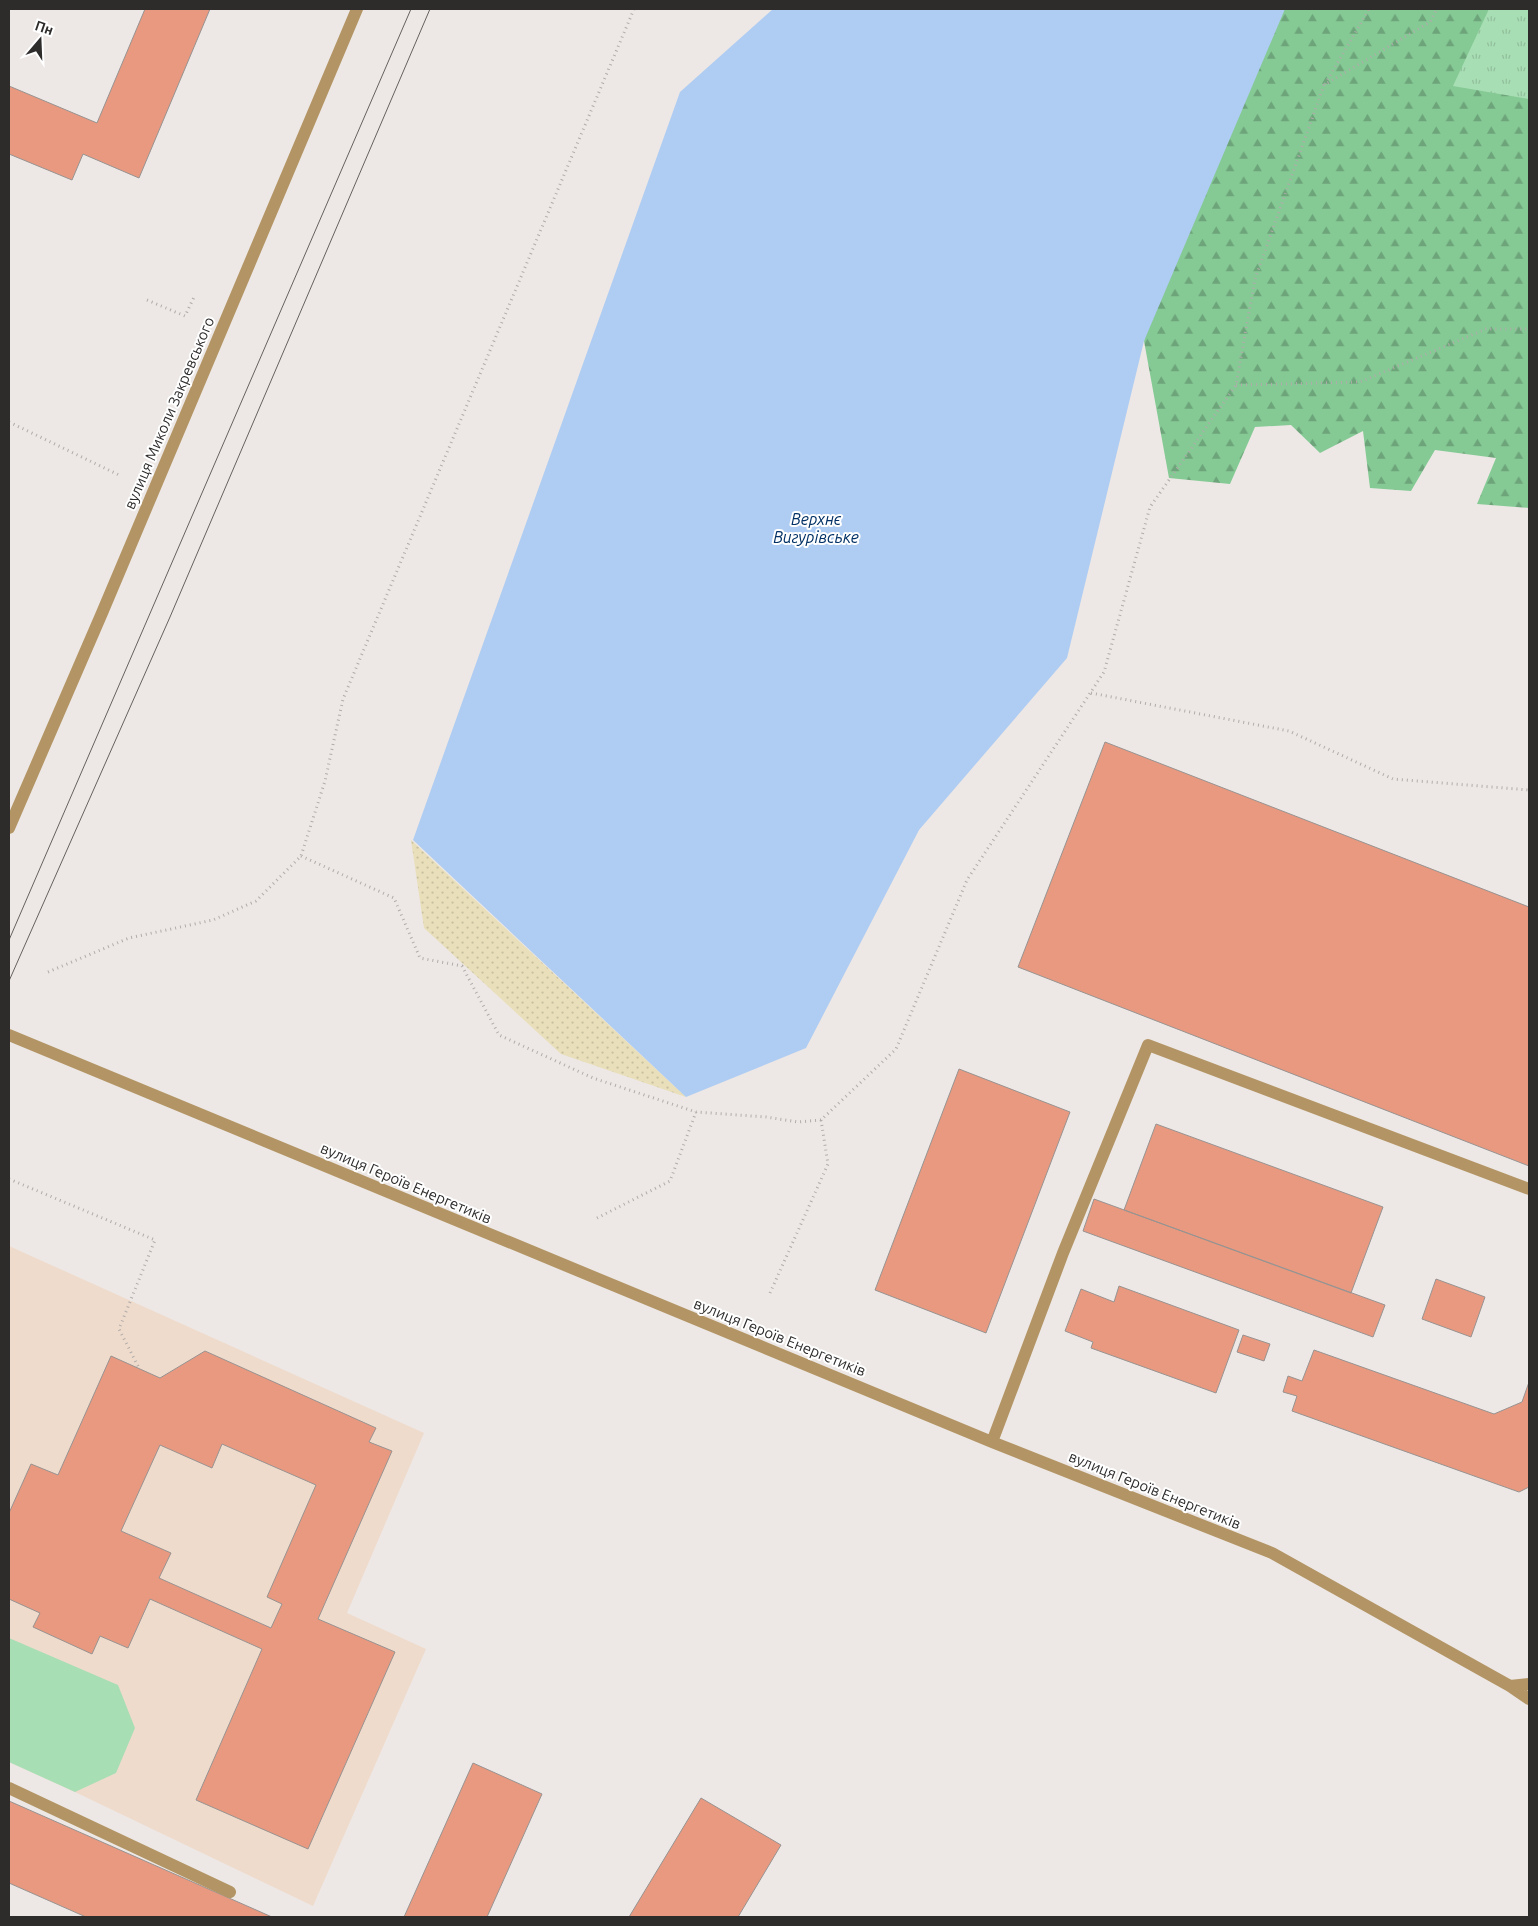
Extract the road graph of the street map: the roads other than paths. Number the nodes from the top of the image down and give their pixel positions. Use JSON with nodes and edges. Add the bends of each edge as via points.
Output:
{"nodes":[{"id":1,"x":357,"y":9,"type":"edge"},
{"id":2,"x":9,"y":828,"type":"edge"},
{"id":3,"x":9,"y":1035,"type":"edge"},
{"id":4,"x":1529,"y":1189,"type":"edge"},
{"id":5,"x":992,"y":1442,"type":"junction"},
{"id":6,"x":1529,"y":1684,"type":"edge"},
{"id":7,"x":1510,"y":1686,"type":"junction"},
{"id":8,"x":1529,"y":1699,"type":"edge"},
{"id":9,"x":9,"y":1788,"type":"edge"},
{"id":10,"x":230,"y":1892,"type":"dead end"}],
"edges":[{"from":1,"to":2,"type":"street","name":"вулиця Миколи Закревського"},
{"from":3,"to":5,"type":"street","name":"вулиця Героїв Енергетиків"},
{"from":4,"to":5,"type":"street","via":[[1148,1045],[1063,1253]]},
{"from":5,"to":7,"type":"street","name":"вулиця Героїв Енергетиків","via":[[1272,1554]]},
{"from":6,"to":7,"type":"street"},
{"from":7,"to":8,"type":"street","name":"вулиця Героїв Енергетиків"},
{"from":9,"to":10,"type":"street"}]}
